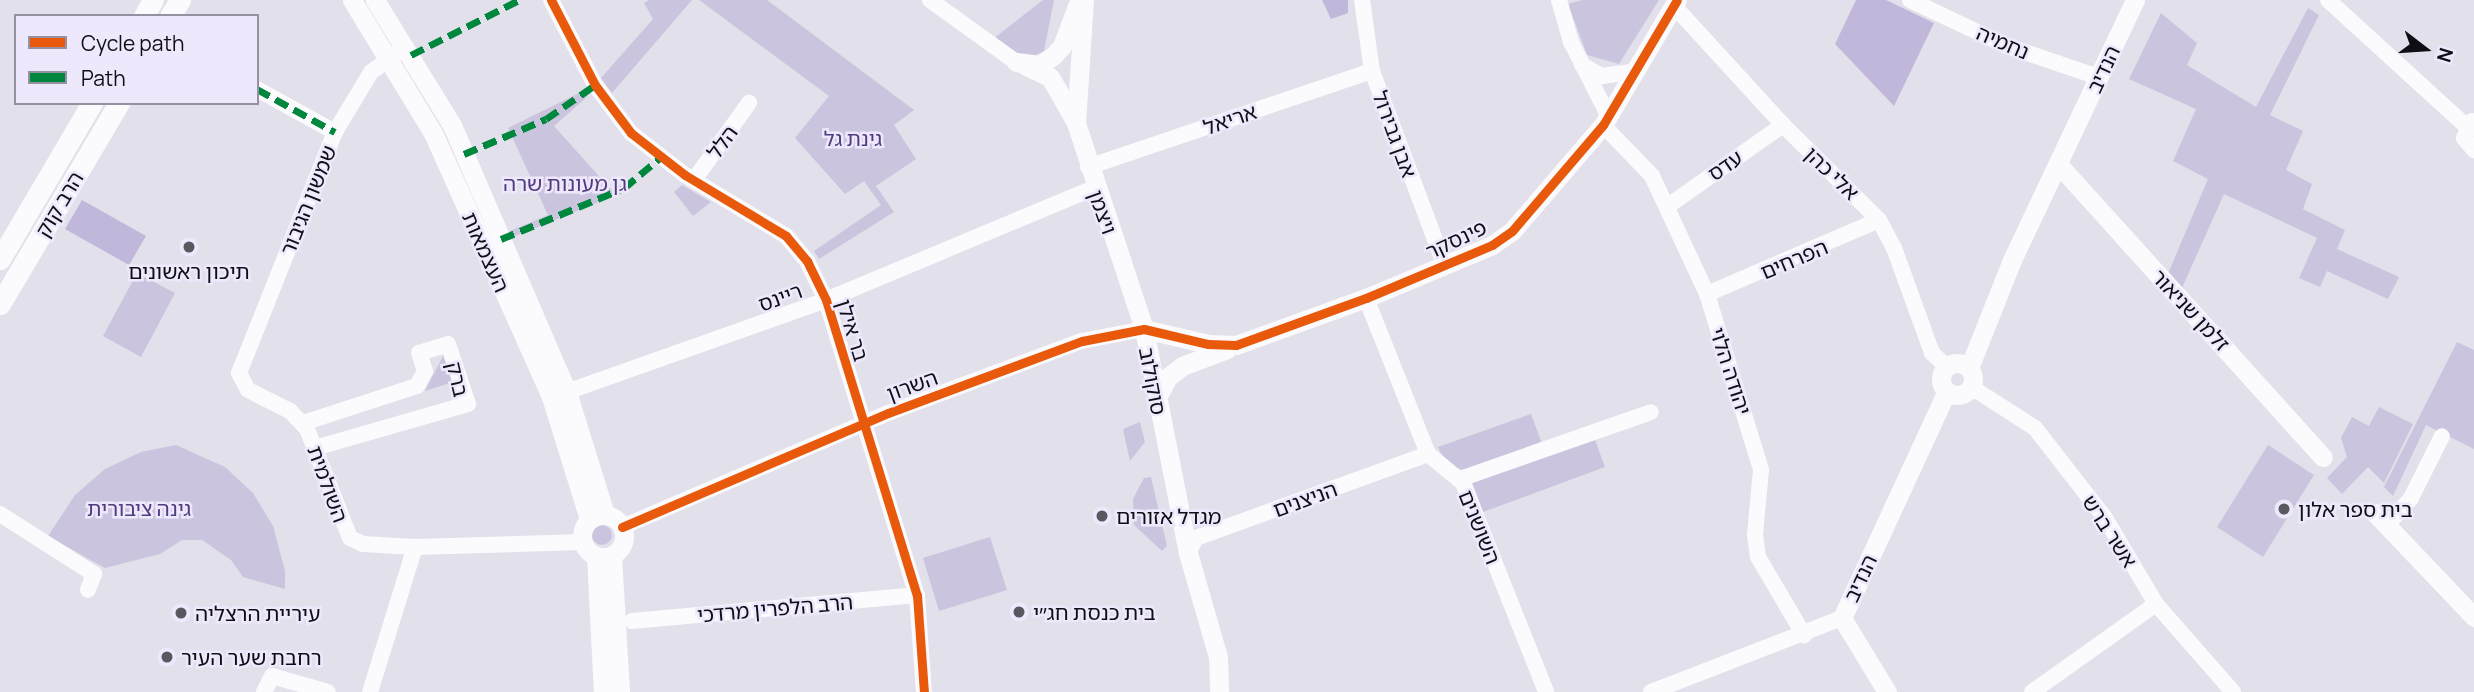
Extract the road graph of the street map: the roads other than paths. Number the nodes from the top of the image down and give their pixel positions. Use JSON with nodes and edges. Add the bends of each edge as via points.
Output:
{"nodes":[{"id":1,"x":352,"y":0,"type":"edge"},
{"id":2,"x":375,"y":0,"type":"edge"},
{"id":3,"x":551,"y":0,"type":"edge"},
{"id":4,"x":930,"y":0,"type":"edge"},
{"id":5,"x":1081,"y":0,"type":"edge"},
{"id":6,"x":1362,"y":0,"type":"edge"},
{"id":7,"x":1559,"y":0,"type":"edge"},
{"id":8,"x":1910,"y":0,"type":"edge"},
{"id":9,"x":2135,"y":0,"type":"edge"},
{"id":10,"x":2328,"y":0,"type":"edge"},
{"id":11,"x":1675,"y":3,"type":"edge"},
{"id":12,"x":398,"y":52,"type":"junction"},
{"id":13,"x":1016,"y":62,"type":"junction"},
{"id":14,"x":1582,"y":65,"type":"junction"},
{"id":15,"x":1372,"y":71,"type":"junction"},
{"id":16,"x":1632,"y":72,"type":"junction"},
{"id":17,"x":2098,"y":78,"type":"junction"},
{"id":18,"x":259,"y":90,"type":"edge"},
{"id":19,"x":749,"y":103,"type":"dead end"},
{"id":20,"x":91,"y":105,"type":"edge"},
{"id":21,"x":118,"y":105,"type":"edge"},
{"id":22,"x":1605,"y":120,"type":"junction"},
{"id":23,"x":1076,"y":123,"type":"junction"},
{"id":24,"x":2470,"y":123,"type":"edge"},
{"id":25,"x":1783,"y":125,"type":"junction"},
{"id":26,"x":335,"y":132,"type":"junction"},
{"id":27,"x":2474,"y":150,"type":"edge"},
{"id":28,"x":2058,"y":164,"type":"junction"},
{"id":29,"x":1088,"y":167,"type":"junction"},
{"id":30,"x":694,"y":180,"type":"junction"},
{"id":31,"x":1094,"y":188,"type":"junction"},
{"id":32,"x":1668,"y":206,"type":"junction"},
{"id":33,"x":1879,"y":220,"type":"junction"},
{"id":34,"x":0,"y":258,"type":"edge"},
{"id":35,"x":1444,"y":264,"type":"junction"},
{"id":36,"x":1707,"y":294,"type":"junction"},
{"id":37,"x":1366,"y":298,"type":"junction"},
{"id":38,"x":826,"y":300,"type":"junction"},
{"id":39,"x":1135,"y":300,"type":"joint"},
{"id":40,"x":0,"y":304,"type":"edge"},
{"id":41,"x":1147,"y":330,"type":"junction"},
{"id":42,"x":1236,"y":345,"type":"junction"},
{"id":43,"x":1947,"y":367,"type":"junction"},
{"id":44,"x":239,"y":373,"type":"joint"},
{"id":45,"x":1970,"y":378,"type":"junction"},
{"id":46,"x":1947,"y":391,"type":"junction"},
{"id":47,"x":1160,"y":392,"type":"junction"},
{"id":48,"x":559,"y":395,"type":"junction"},
{"id":49,"x":1651,"y":412,"type":"dead end"},
{"id":50,"x":303,"y":423,"type":"junction"},
{"id":51,"x":863,"y":423,"type":"junction"},
{"id":52,"x":2442,"y":436,"type":"dead end"},
{"id":53,"x":315,"y":448,"type":"junction"},
{"id":54,"x":1428,"y":454,"type":"junction"},
{"id":55,"x":2323,"y":457,"type":"dead end"},
{"id":56,"x":1462,"y":484,"type":"junction"},
{"id":57,"x":0,"y":514,"type":"edge"},
{"id":58,"x":597,"y":517,"type":"junction"},
{"id":59,"x":2381,"y":519,"type":"joint"},
{"id":60,"x":622,"y":527,"type":"junction"},
{"id":61,"x":1192,"y":545,"type":"junction"},
{"id":62,"x":415,"y":547,"type":"junction"},
{"id":63,"x":596,"y":551,"type":"junction"},
{"id":64,"x":88,"y":590,"type":"dead end"},
{"id":65,"x":918,"y":595,"type":"junction"},
{"id":66,"x":2156,"y":604,"type":"junction"},
{"id":67,"x":2474,"y":617,"type":"edge"},
{"id":68,"x":1842,"y":618,"type":"junction"},
{"id":69,"x":632,"y":621,"type":"dead end"},
{"id":70,"x":1804,"y":635,"type":"junction"},
{"id":71,"x":264,"y":692,"type":"edge"},
{"id":72,"x":328,"y":692,"type":"edge"},
{"id":73,"x":370,"y":692,"type":"edge"},
{"id":74,"x":603,"y":692,"type":"edge"},
{"id":75,"x":620,"y":692,"type":"edge"},
{"id":76,"x":925,"y":692,"type":"edge"},
{"id":77,"x":1219,"y":692,"type":"edge"},
{"id":78,"x":1225,"y":692,"type":"edge"},
{"id":79,"x":1546,"y":692,"type":"edge"},
{"id":80,"x":1651,"y":692,"type":"edge"},
{"id":81,"x":1887,"y":692,"type":"edge"},
{"id":82,"x":2032,"y":692,"type":"edge"},
{"id":83,"x":2233,"y":692,"type":"edge"}],
"edges":[{"from":1,"to":12,"type":"street","name":"העצמאות"},
{"from":2,"to":12,"type":"street","name":"העצמאות"},
{"from":3,"to":30,"type":"street","name":"בר אילן","via":[[596,85],[631,133]]},
{"from":4,"to":13,"type":"street"},
{"from":5,"to":13,"type":"street","name":"ויצמן","via":[[1053,57],[1040,65]]},
{"from":5,"to":23,"type":"street","name":"ויצמן"},
{"from":6,"to":15,"type":"street","name":"אבן גבירול"},
{"from":7,"to":14,"type":"street","name":"יהודה הלוי"},
{"from":8,"to":17,"type":"street","name":"נחמיה","via":[[2007,46]]},
{"from":9,"to":17,"type":"street","name":"הנדיב"},
{"from":10,"to":24,"type":"street"},
{"from":11,"to":16,"type":"street","name":"פינסקר"},
{"from":11,"to":25,"type":"street","name":"אלי כהן"},
{"from":12,"to":26,"type":"street","name":"שמשון הגיבור","via":[[371,72]]},
{"from":12,"to":48,"type":"street","name":"העצמאות"},
{"from":13,"to":23,"type":"street","name":"ויצמן","via":[[1050,77]]},
{"from":14,"to":16,"type":"street","via":[[1602,76]]},
{"from":14,"to":22,"type":"street","name":"יהודה הלוי"},
{"from":15,"to":29,"type":"street","name":"אריאל"},
{"from":15,"to":35,"type":"street","name":"אבן גבירול"},
{"from":16,"to":22,"type":"street","name":"פינסקר"},
{"from":17,"to":28,"type":"street","name":"הנדיב"},
{"from":18,"to":26,"type":"street"},
{"from":19,"to":30,"type":"street","name":"הלל"},
{"from":20,"to":34,"type":"main road","name":"הרב קוק"},
{"from":21,"to":40,"type":"main road","name":"הרב קוק"},
{"from":22,"to":32,"type":"street","name":"יהודה הלוי","via":[[1652,176]]},
{"from":22,"to":35,"type":"street","name":"פינסקר","via":[[1512,230],[1492,245]]},
{"from":23,"to":29,"type":"street","name":"ויצמן"},
{"from":24,"to":27,"type":"street","via":[[2464,138]]},
{"from":25,"to":32,"type":"street","name":"עדס"},
{"from":25,"to":33,"type":"street","name":"אלי כהן"},
{"from":26,"to":44,"type":"street","name":"שמשון הגיבור"},
{"from":28,"to":45,"type":"street","name":"הנדיב","via":[[2012,260]]},
{"from":28,"to":55,"type":"street","name":"זלמן שניאור"},
{"from":29,"to":31,"type":"street","name":"ויצמן"},
{"from":30,"to":38,"type":"street","name":"בר אילן","via":[[786,236],[807,261]]},
{"from":31,"to":38,"type":"street","name":"ריינס"},
{"from":31,"to":39,"type":"street","name":"ויצמן"},
{"from":32,"to":36,"type":"street","name":"יהודה הלוי"},
{"from":33,"to":36,"type":"street","name":"הפרחים"},
{"from":33,"to":43,"type":"street","name":"אלי כהן","via":[[1894,248],[1932,354]]},
{"from":35,"to":37,"type":"street","name":"פינסקר"},
{"from":36,"to":70,"type":"street","name":"יהודה הלוי","via":[[1761,470],[1755,535],[1758,558]]},
{"from":37,"to":42,"type":"street","name":"פינסקר"},
{"from":37,"to":54,"type":"street"},
{"from":38,"to":48,"type":"street","name":"ריינס"},
{"from":38,"to":51,"type":"street","name":"בר אילן"},
{"from":39,"to":41,"type":"street","name":"סוקולוב"},
{"from":41,"to":42,"type":"street","name":"פינסקר","via":[[1197,343]]},
{"from":41,"to":47,"type":"street","name":"סוקולוב"},
{"from":41,"to":51,"type":"street","name":"השרון","via":[[1082,341]]},
{"from":41,"to":61,"type":"street","name":"סוקולוב"},
{"from":42,"to":47,"type":"street","via":[[1182,366],[1168,377]]},
{"from":43,"to":45,"type":"street","via":[[1958,363]]},
{"from":43,"to":46,"type":"street","via":[[1941,379]]},
{"from":44,"to":50,"type":"street","name":"השולמית","via":[[248,390],[290,411]]},
{"from":45,"to":46,"type":"street","via":[[1960,395]]},
{"from":45,"to":66,"type":"street","name":"אשר ברש","via":[[2035,428],[2105,518]]},
{"from":46,"to":68,"type":"street","name":"הנדיב"},
{"from":47,"to":61,"type":"street","name":"סוקולוב"},
{"from":48,"to":58,"type":"street","name":"העצמאות"},
{"from":49,"to":56,"type":"street"},
{"from":50,"to":53,"type":"street","name":"השולמית"},
{"from":50,"to":53,"type":"street","name":"ברק","via":[[417,386],[425,371],[419,354],[448,344],[468,404]]},
{"from":51,"to":60,"type":"street","name":"השרון"},
{"from":51,"to":65,"type":"street","name":"בר אילן"},
{"from":52,"to":59,"type":"street","via":[[2411,498]]},
{"from":53,"to":62,"type":"street","name":"השולמית","via":[[350,538],[363,544]]},
{"from":54,"to":56,"type":"street","name":"השושנים"},
{"from":54,"to":61,"type":"street","name":"הניצנים"},
{"from":56,"to":79,"type":"street","name":"השושנים"},
{"from":57,"to":64,"type":"street","via":[[94,573]]},
{"from":58,"to":60,"type":"street"},
{"from":58,"to":63,"type":"street","via":[[582,529]]},
{"from":59,"to":67,"type":"street"},
{"from":60,"to":63,"type":"street","via":[[621,547]]},
{"from":61,"to":77,"type":"street","name":"סוקולוב","via":[[1218,657]]},
{"from":61,"to":78,"type":"street","name":"סוקולוב","via":[[1223,644]]},
{"from":62,"to":63,"type":"street"},
{"from":62,"to":73,"type":"street"},
{"from":63,"to":74,"type":"street"},
{"from":63,"to":75,"type":"street"},
{"from":65,"to":69,"type":"street","name":"הרב הלפרין מרדכי"},
{"from":65,"to":76,"type":"street","name":"בר אילן"},
{"from":66,"to":82,"type":"street"},
{"from":66,"to":83,"type":"street","name":"אשר ברש"},
{"from":68,"to":70,"type":"street","name":"הנדיב"},
{"from":68,"to":81,"type":"street"},
{"from":70,"to":80,"type":"street","name":"הנדיב"},
{"from":71,"to":72,"type":"street","via":[[272,676]]}]}
